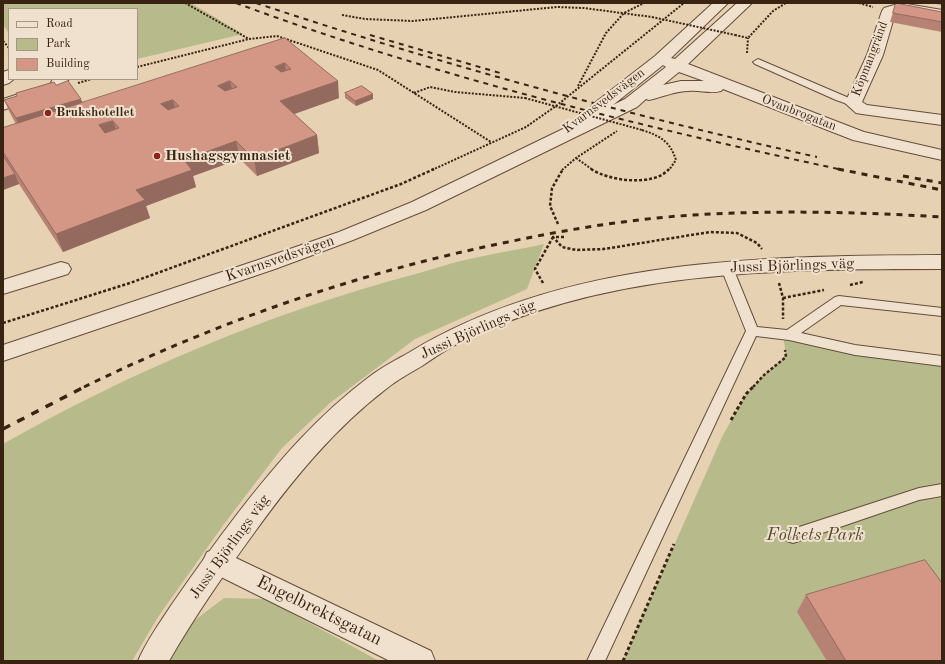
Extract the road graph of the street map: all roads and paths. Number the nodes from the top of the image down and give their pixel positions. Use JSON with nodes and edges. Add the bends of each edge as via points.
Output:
{"nodes":[{"id":1,"x":186,"y":3,"type":"edge"},
{"id":2,"x":644,"y":3,"type":"edge"},
{"id":3,"x":684,"y":3,"type":"edge"},
{"id":4,"x":721,"y":3,"type":"edge"},
{"id":5,"x":745,"y":3,"type":"edge"},
{"id":6,"x":786,"y":3,"type":"edge"},
{"id":7,"x":624,"y":13,"type":"junction"},
{"id":8,"x":942,"y":14,"type":"edge"},
{"id":9,"x":342,"y":16,"type":"dead end"},
{"id":10,"x":250,"y":39,"type":"junction"},
{"id":11,"x":706,"y":39,"type":"junction"},
{"id":12,"x":661,"y":59,"type":"junction"},
{"id":13,"x":758,"y":62,"type":"dead end"},
{"id":14,"x":678,"y":65,"type":"junction"},
{"id":15,"x":138,"y":67,"type":"edge"},
{"id":16,"x":60,"y":80,"type":"edge"},
{"id":17,"x":577,"y":88,"type":"junction"},
{"id":18,"x":414,"y":93,"type":"junction"},
{"id":19,"x":755,"y":96,"type":"junction"},
{"id":20,"x":631,"y":103,"type":"junction"},
{"id":21,"x":853,"y":103,"type":"junction"},
{"id":22,"x":3,"y":105,"type":"edge"},
{"id":23,"x":942,"y":120,"type":"edge"},
{"id":24,"x":628,"y":124,"type":"dead end"},
{"id":25,"x":491,"y":142,"type":"junction"},
{"id":26,"x":547,"y":143,"type":"junction"},
{"id":27,"x":942,"y":155,"type":"edge"},
{"id":28,"x":576,"y":158,"type":"junction"},
{"id":29,"x":558,"y":224,"type":"dead end"},
{"id":30,"x":553,"y":237,"type":"dead end"},
{"id":31,"x":942,"y":262,"type":"edge"},
{"id":32,"x":727,"y":268,"type":"junction"},
{"id":33,"x":61,"y":269,"type":"dead end"},
{"id":34,"x":535,"y":269,"type":"dead end"},
{"id":35,"x":868,"y":281,"type":"dead end"},
{"id":36,"x":845,"y":286,"type":"dead end"},
{"id":37,"x":3,"y":287,"type":"edge"},
{"id":38,"x":830,"y":289,"type":"dead end"},
{"id":39,"x":783,"y":298,"type":"dead end"},
{"id":40,"x":942,"y":312,"type":"edge"},
{"id":41,"x":3,"y":323,"type":"edge"},
{"id":42,"x":752,"y":331,"type":"junction"},
{"id":43,"x":789,"y":335,"type":"junction"},
{"id":44,"x":3,"y":353,"type":"edge"},
{"id":45,"x":786,"y":357,"type":"dead end"},
{"id":46,"x":942,"y":361,"type":"edge"},
{"id":47,"x":729,"y":425,"type":"dead end"},
{"id":48,"x":942,"y":490,"type":"edge"},
{"id":49,"x":793,"y":536,"type":"dead end"},
{"id":50,"x":675,"y":542,"type":"dead end"},
{"id":51,"x":217,"y":561,"type":"junction"},
{"id":52,"x":153,"y":661,"type":"edge"},
{"id":53,"x":420,"y":661,"type":"edge"},
{"id":54,"x":596,"y":661,"type":"edge"},
{"id":55,"x":623,"y":661,"type":"edge"}],
"edges":[{"from":1,"to":10,"type":"path"},
{"from":2,"to":7,"type":"path"},
{"from":3,"to":17,"type":"path"},
{"from":4,"to":12,"type":"street","name":"Kvarnsvedsvägen"},
{"from":5,"to":11,"type":"street","name":"Kvarnsvedsvägen"},
{"from":6,"to":7,"type":"path","bridge":true,"via":[[773,11],[748,38]]},
{"from":7,"to":9,"type":"path","via":[[584,8],[557,8],[413,20]]},
{"from":7,"to":17,"type":"path","via":[[606,33]]},
{"from":8,"to":21,"type":"street","name":"Köpmangränd","via":[[902,7],[889,11],[875,55]]},
{"from":10,"to":15,"type":"path"},
{"from":10,"to":18,"type":"path","via":[[276,36],[378,70]]},
{"from":11,"to":14,"type":"street","name":"Kvarnsvedsvägen"},
{"from":11,"to":19,"type":"street","via":[[702,53],[705,61],[713,70]]},
{"from":12,"to":14,"type":"street","name":"Ovanbrogatan"},
{"from":12,"to":26,"type":"street","name":"Kvarnsvedsvägen","via":[[599,108]]},
{"from":13,"to":21,"type":"lane"},
{"from":14,"to":19,"type":"street","name":"Ovanbrogatan"},
{"from":14,"to":20,"type":"street","name":"Kvarnsvedsvägen"},
{"from":16,"to":22,"type":"street","via":[[56,87]]},
{"from":17,"to":25,"type":"path","via":[[526,127]]},
{"from":18,"to":25,"type":"path"},
{"from":18,"to":28,"type":"path","bridge":true,"via":[[430,87],[455,92],[525,98],[662,136],[673,148],[676,160],[668,171],[657,178],[634,181],[600,175]]},
{"from":19,"to":20,"type":"street","via":[[688,85],[661,90]]},
{"from":19,"to":27,"type":"street","name":"Ovanbrogatan","via":[[859,136]]},
{"from":20,"to":26,"type":"street","name":"Kvarnsvedsvägen"},
{"from":21,"to":23,"type":"street","name":"Köpmangränd","via":[[862,109]]},
{"from":24,"to":28,"type":"path"},
{"from":25,"to":41,"type":"path","via":[[401,184],[130,283]]},
{"from":26,"to":44,"type":"street","name":"Kvarnsvedsvägen","via":[[472,182],[346,236]]},
{"from":28,"to":29,"type":"path","via":[[563,169],[552,188],[550,206]]},
{"from":30,"to":34,"type":"path"},
{"from":31,"to":32,"type":"street","name":"Jussi Björlings väg"},
{"from":32,"to":42,"type":"lane"},
{"from":32,"to":51,"type":"street","name":"Jussi Björlings väg","via":[[640,279],[552,298],[515,310],[423,353],[382,379],[322,431],[281,478]]},
{"from":33,"to":37,"type":"street"},
{"from":35,"to":36,"type":"path"},
{"from":38,"to":39,"type":"path"},
{"from":40,"to":43,"type":"lane","via":[[839,300]]},
{"from":42,"to":43,"type":"lane"},
{"from":42,"to":54,"type":"lane"},
{"from":43,"to":46,"type":"lane","via":[[855,350]]},
{"from":45,"to":47,"type":"path","via":[[746,394]]},
{"from":48,"to":49,"type":"lane","via":[[919,494]]},
{"from":50,"to":55,"type":"path"},
{"from":51,"to":52,"type":"street","name":"Jussi Björlings väg"},
{"from":51,"to":53,"type":"street","name":"Engelbrektsgatan"}]}
